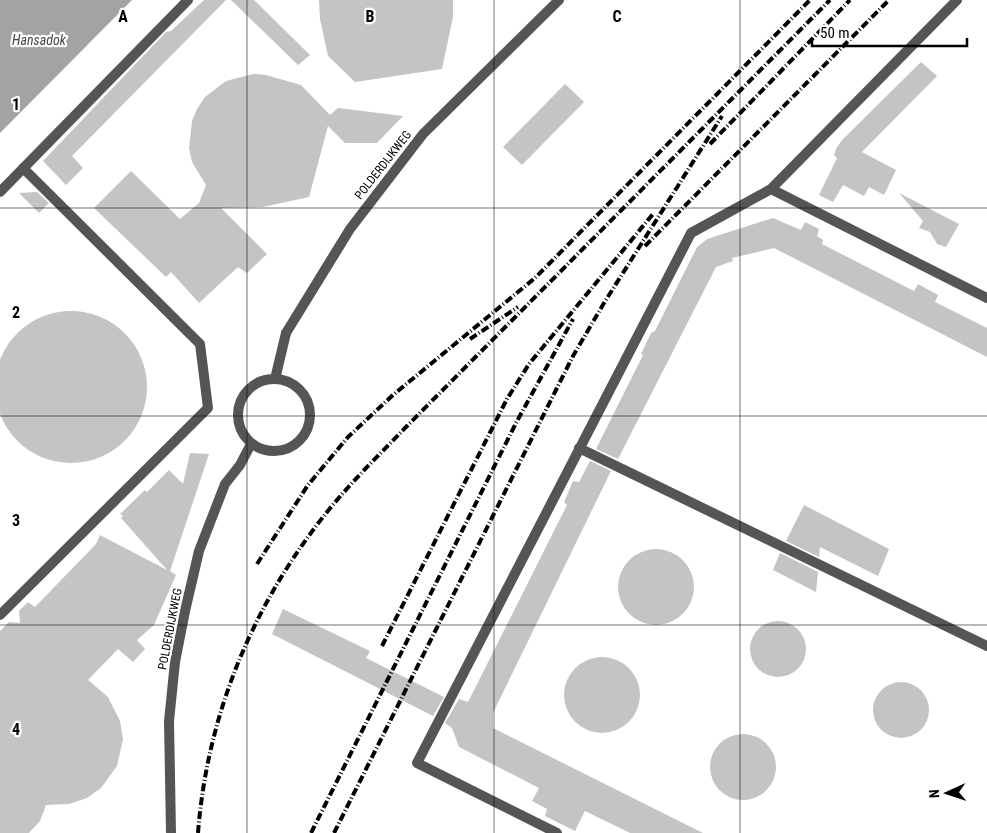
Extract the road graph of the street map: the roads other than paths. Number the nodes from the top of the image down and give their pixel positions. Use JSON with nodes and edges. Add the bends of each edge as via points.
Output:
{"nodes":[{"id":1,"x":188,"y":0,"type":"edge"},
{"id":2,"x":559,"y":0,"type":"edge"},
{"id":3,"x":957,"y":0,"type":"edge"},
{"id":4,"x":23,"y":168,"type":"junction"},
{"id":5,"x":771,"y":190,"type":"junction"},
{"id":6,"x":0,"y":192,"type":"edge"},
{"id":7,"x":987,"y":298,"type":"edge"},
{"id":8,"x":275,"y":379,"type":"junction"},
{"id":9,"x":251,"y":444,"type":"junction"},
{"id":10,"x":579,"y":448,"type":"junction"},
{"id":11,"x":0,"y":616,"type":"edge"},
{"id":12,"x":987,"y":646,"type":"edge"},
{"id":13,"x":172,"y":833,"type":"edge"},
{"id":14,"x":557,"y":833,"type":"edge"}],
"edges":[{"from":1,"to":4,"type":"street"},
{"from":2,"to":8,"type":"street","name":"POLDERDIJKWEG","via":[[423,134],[350,229],[286,333]]},
{"from":3,"to":5,"type":"street"},
{"from":4,"to":6,"type":"street"},
{"from":4,"to":11,"type":"street","via":[[200,344],[208,408]]},
{"from":5,"to":7,"type":"street"},
{"from":5,"to":10,"type":"street","via":[[691,234]]},
{"from":8,"to":9,"type":"street","via":[[254,385],[240,403],[239,425]]},
{"from":8,"to":9,"type":"street","via":[[294,384],[307,399],[310,408],[308,428],[304,437],[289,449],[269,452]]},
{"from":9,"to":13,"type":"street","name":"POLDERDIJKWEG","via":[[225,484],[199,551],[185,612],[175,662],[169,721]]},
{"from":10,"to":12,"type":"street"},
{"from":10,"to":14,"type":"street","via":[[418,763]]}]}
